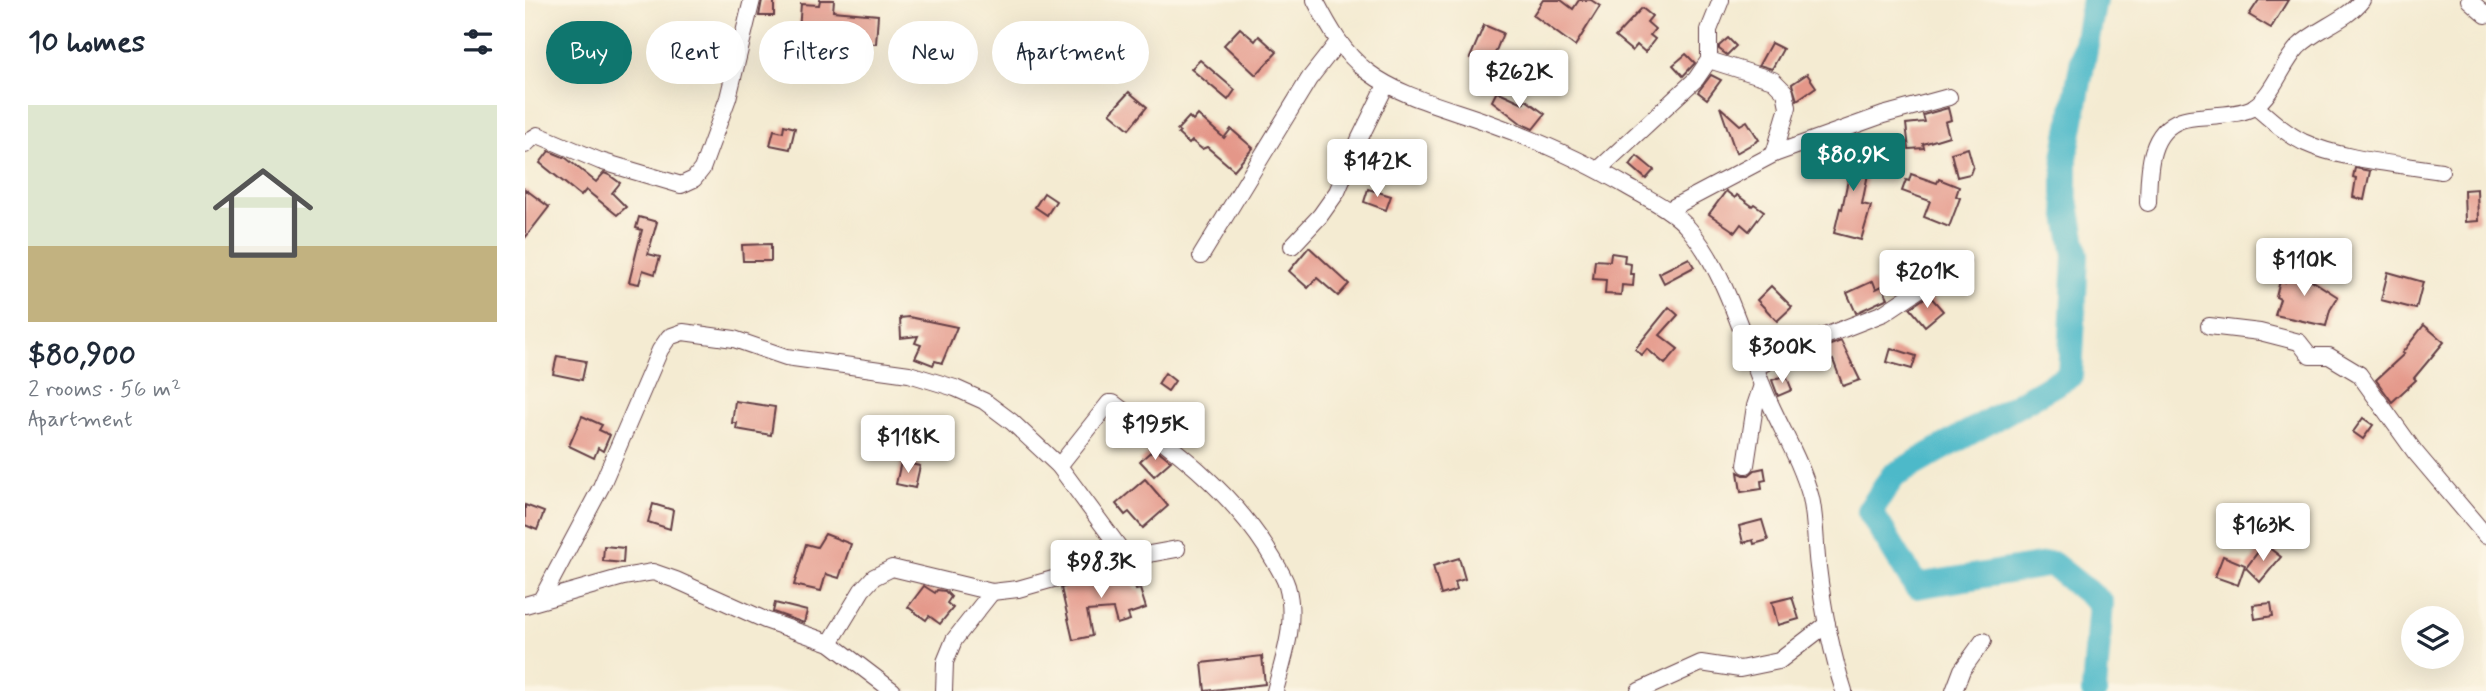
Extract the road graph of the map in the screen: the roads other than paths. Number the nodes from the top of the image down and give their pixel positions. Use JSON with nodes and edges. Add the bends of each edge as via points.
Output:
{"nodes":[{"id":1,"x":752,"y":0,"type":"edge"},
{"id":2,"x":1315,"y":0,"type":"edge"},
{"id":3,"x":1721,"y":0,"type":"edge"},
{"id":4,"x":2362,"y":0,"type":"edge"},
{"id":5,"x":2469,"y":0,"type":"edge"},
{"id":6,"x":2486,"y":15,"type":"edge"},
{"id":7,"x":1338,"y":42,"type":"junction"},
{"id":8,"x":1709,"y":60,"type":"junction"},
{"id":9,"x":1386,"y":85,"type":"junction"},
{"id":10,"x":1949,"y":97,"type":"dead end"},
{"id":11,"x":2255,"y":106,"type":"junction"},
{"id":12,"x":525,"y":145,"type":"edge"},
{"id":13,"x":1774,"y":154,"type":"junction"},
{"id":14,"x":1599,"y":169,"type":"junction"},
{"id":15,"x":2441,"y":170,"type":"dead end"},
{"id":16,"x":2148,"y":203,"type":"dead end"},
{"id":17,"x":1668,"y":210,"type":"junction"},
{"id":18,"x":1292,"y":246,"type":"dead end"},
{"id":19,"x":1201,"y":256,"type":"dead end"},
{"id":20,"x":1962,"y":261,"type":"dead end"},
{"id":21,"x":2209,"y":326,"type":"dead end"},
{"id":22,"x":1756,"y":367,"type":"junction"},
{"id":23,"x":1762,"y":385,"type":"junction"},
{"id":24,"x":1746,"y":465,"type":"dead end"},
{"id":25,"x":1059,"y":466,"type":"junction"},
{"id":26,"x":2486,"y":536,"type":"edge"},
{"id":27,"x":1177,"y":549,"type":"dead end"},
{"id":28,"x":1127,"y":558,"type":"junction"},
{"id":29,"x":992,"y":592,"type":"junction"},
{"id":30,"x":533,"y":602,"type":"edge"},
{"id":31,"x":1827,"y":624,"type":"junction"},
{"id":32,"x":1983,"y":641,"type":"dead end"},
{"id":33,"x":831,"y":643,"type":"junction"},
{"id":34,"x":893,"y":691,"type":"edge"},
{"id":35,"x":944,"y":691,"type":"edge"},
{"id":36,"x":1275,"y":691,"type":"edge"},
{"id":37,"x":1639,"y":691,"type":"edge"},
{"id":38,"x":1844,"y":691,"type":"edge"},
{"id":39,"x":1954,"y":691,"type":"edge"}],
"edges":[{"from":1,"to":12,"type":"street","via":[[728,98],[702,169],[694,179],[681,185],[600,161],[538,135]]},
{"from":2,"to":7,"type":"street"},
{"from":3,"to":8,"type":"street","via":[[1709,30]]},
{"from":4,"to":11,"type":"street","via":[[2299,46]]},
{"from":5,"to":6,"type":"street"},
{"from":7,"to":9,"type":"street"},
{"from":7,"to":19,"type":"street","via":[[1309,79]]},
{"from":8,"to":13,"type":"street","via":[[1773,80],[1785,92],[1788,107]]},
{"from":8,"to":14,"type":"street","via":[[1689,86]]},
{"from":9,"to":14,"type":"street"},
{"from":9,"to":18,"type":"street","via":[[1337,192]]},
{"from":10,"to":13,"type":"street"},
{"from":11,"to":15,"type":"street","via":[[2304,142],[2358,158]]},
{"from":11,"to":16,"type":"street","via":[[2181,120],[2168,127],[2153,151]]},
{"from":13,"to":17,"type":"street"},
{"from":14,"to":17,"type":"street"},
{"from":17,"to":22,"type":"street","via":[[1689,229],[1711,263]]},
{"from":20,"to":22,"type":"street","via":[[1884,313]]},
{"from":21,"to":26,"type":"street","via":[[2299,342],[2310,356],[2329,356],[2359,374],[2415,452]]},
{"from":22,"to":23,"type":"street"},
{"from":23,"to":24,"type":"street"},
{"from":23,"to":31,"type":"street","via":[[1789,438],[1811,499]]},
{"from":25,"to":28,"type":"street"},
{"from":25,"to":30,"type":"street","via":[[1012,422],[955,387],[909,374],[786,357],[734,340],[683,331],[669,337],[660,350],[601,487]]},
{"from":25,"to":36,"type":"street","via":[[1113,403],[1213,481],[1249,521],[1287,586],[1290,636]]},
{"from":27,"to":28,"type":"street"},
{"from":28,"to":29,"type":"street"},
{"from":29,"to":33,"type":"street","via":[[892,568],[874,576],[862,590]]},
{"from":29,"to":35,"type":"street","via":[[954,639],[945,662]]},
{"from":30,"to":33,"type":"street","via":[[653,572]]},
{"from":31,"to":37,"type":"street","via":[[1779,661],[1740,669],[1701,663]]},
{"from":31,"to":38,"type":"street"},
{"from":32,"to":39,"type":"street","via":[[1962,670]]},
{"from":33,"to":34,"type":"street"}]}
